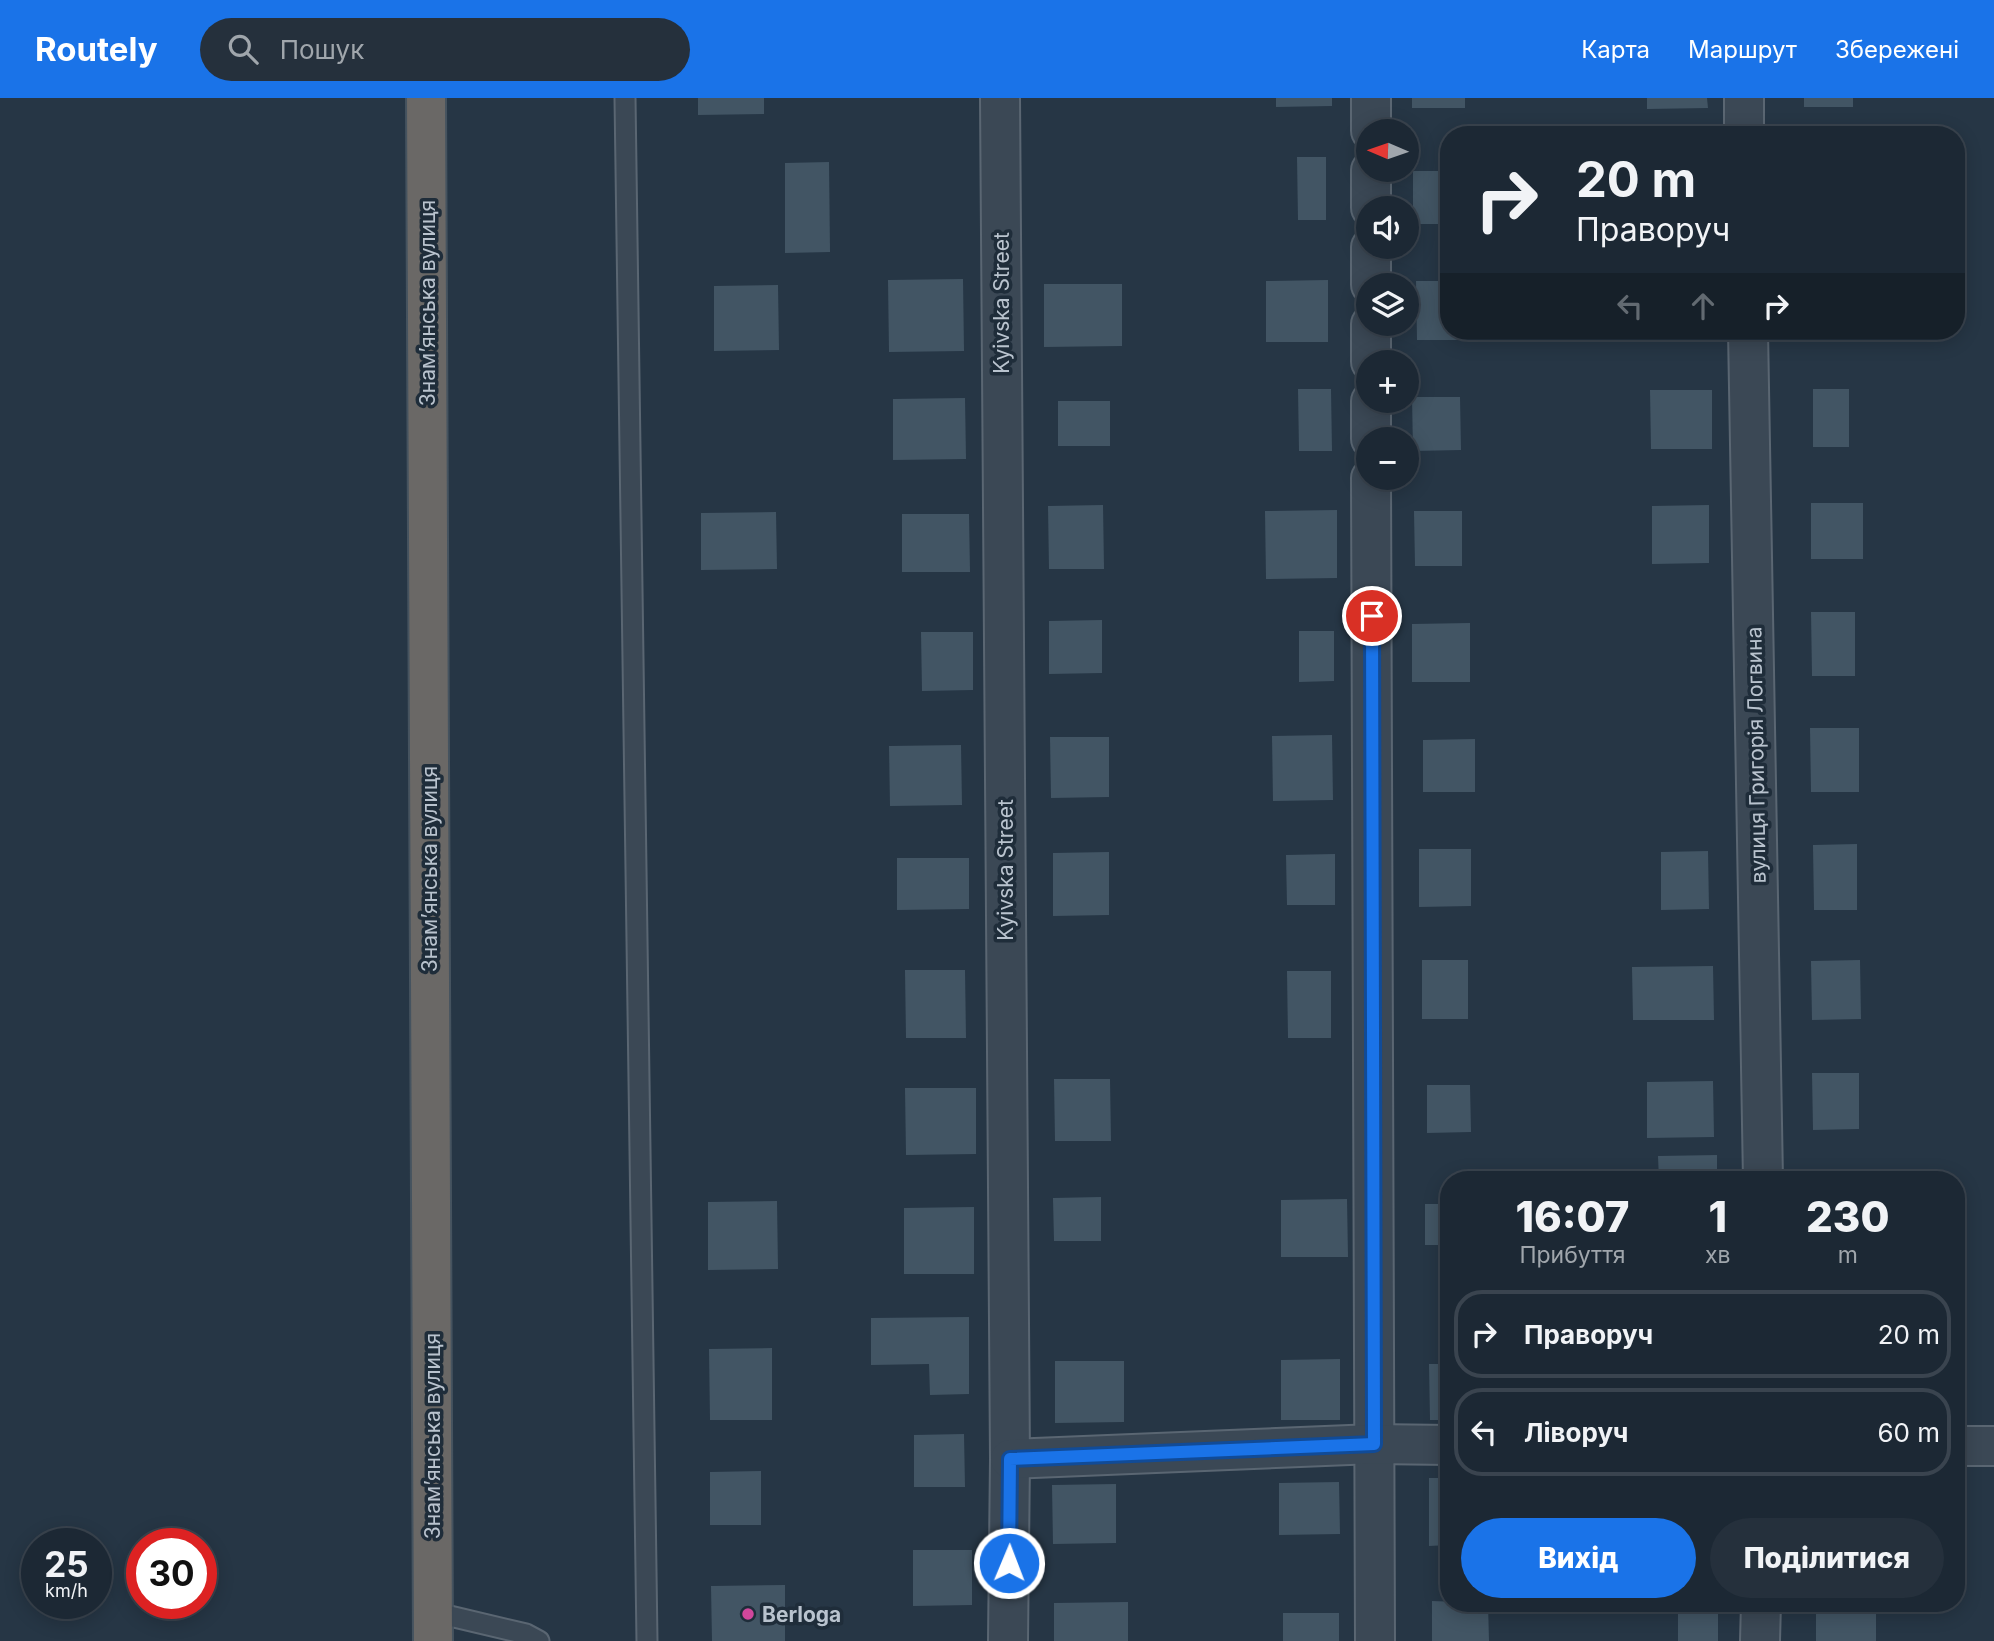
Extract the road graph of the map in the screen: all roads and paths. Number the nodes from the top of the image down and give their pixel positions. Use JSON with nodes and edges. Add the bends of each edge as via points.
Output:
{"nodes":[{"id":1,"x":426,"y":98,"type":"edge"},
{"id":2,"x":625,"y":98,"type":"edge"},
{"id":3,"x":1000,"y":98,"type":"edge"},
{"id":4,"x":1371,"y":98,"type":"edge"},
{"id":5,"x":1744,"y":98,"type":"edge"},
{"id":6,"x":1371,"y":119,"type":"edge"},
{"id":7,"x":1744,"y":126,"type":"edge"},
{"id":8,"x":1748,"y":340,"type":"edge"},
{"id":9,"x":1371,"y":490,"type":"edge"},
{"id":10,"x":1763,"y":1171,"type":"edge"},
{"id":11,"x":1374,"y":1444,"type":"junction"},
{"id":12,"x":1440,"y":1445,"type":"edge"},
{"id":13,"x":1965,"y":1446,"type":"edge"},
{"id":14,"x":1994,"y":1446,"type":"edge"},
{"id":15,"x":1010,"y":1459,"type":"junction"},
{"id":16,"x":1761,"y":1612,"type":"edge"},
{"id":17,"x":433,"y":1626,"type":"edge"},
{"id":18,"x":539,"y":1641,"type":"edge"},
{"id":19,"x":647,"y":1641,"type":"edge"},
{"id":20,"x":1008,"y":1641,"type":"edge"},
{"id":21,"x":1375,"y":1641,"type":"edge"},
{"id":22,"x":1760,"y":1641,"type":"edge"}],
"edges":[{"from":1,"to":17,"type":"highway","name":"Знамʼянська вулиця"},
{"from":2,"to":19,"type":"lane"},
{"from":3,"to":15,"type":"street","name":"Kyivska Street"},
{"from":4,"to":6,"type":"street"},
{"from":5,"to":7,"type":"street"},
{"from":8,"to":10,"type":"street","name":"вулиця Григорія Логвина"},
{"from":9,"to":11,"type":"street"},
{"from":11,"to":12,"type":"street"},
{"from":11,"to":15,"type":"street"},
{"from":11,"to":21,"type":"street"},
{"from":13,"to":14,"type":"street"},
{"from":15,"to":20,"type":"street","name":"Kyivska Street"},
{"from":16,"to":22,"type":"street"},
{"from":17,"to":18,"type":"lane","via":[[526,1634]]}]}
